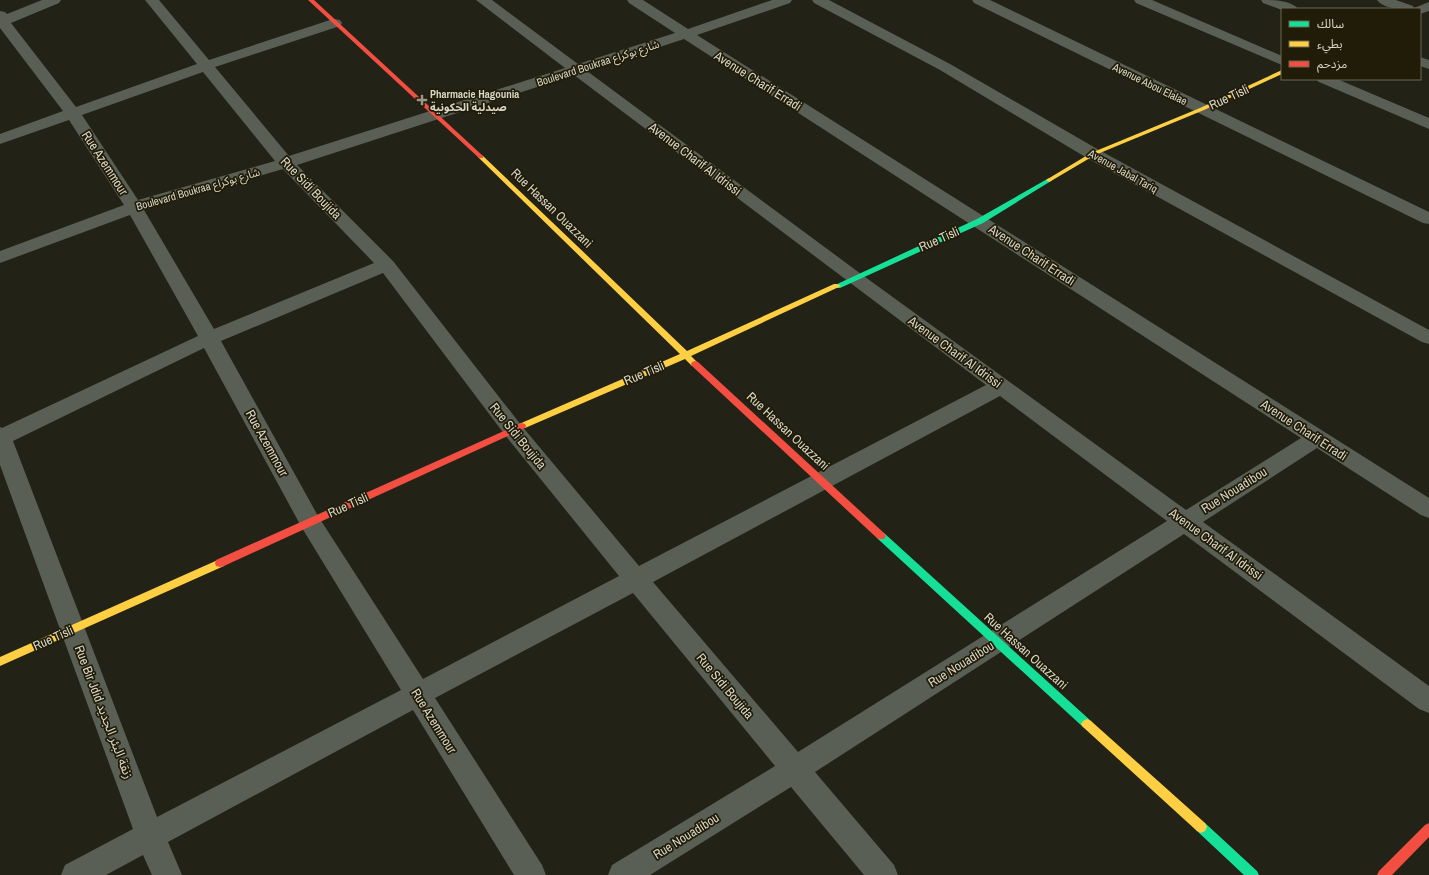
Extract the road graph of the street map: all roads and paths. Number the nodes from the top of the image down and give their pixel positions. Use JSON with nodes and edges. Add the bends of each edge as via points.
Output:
{"nodes":[{"id":1,"x":54,"y":0,"type":"edge"},
{"id":2,"x":152,"y":0,"type":"edge"},
{"id":3,"x":311,"y":0,"type":"edge"},
{"id":4,"x":483,"y":0,"type":"edge"},
{"id":5,"x":634,"y":0,"type":"edge"},
{"id":6,"x":785,"y":0,"type":"edge"},
{"id":7,"x":820,"y":0,"type":"edge"},
{"id":8,"x":979,"y":0,"type":"edge"},
{"id":9,"x":1141,"y":0,"type":"edge"},
{"id":10,"x":1268,"y":0,"type":"edge"},
{"id":11,"x":1384,"y":0,"type":"edge"},
{"id":12,"x":1288,"y":8,"type":"edge"},
{"id":13,"x":1405,"y":8,"type":"edge"},
{"id":14,"x":1,"y":19,"type":"edge"},
{"id":15,"x":335,"y":23,"type":"junction"},
{"id":16,"x":686,"y":34,"type":"junction"},
{"id":17,"x":1281,"y":61,"type":"edge"},
{"id":18,"x":205,"y":66,"type":"junction"},
{"id":19,"x":576,"y":70,"type":"junction"},
{"id":20,"x":1281,"y":72,"type":"edge"},
{"id":21,"x":1326,"y":80,"type":"edge"},
{"id":22,"x":1202,"y":110,"type":"junction"},
{"id":23,"x":73,"y":114,"type":"junction"},
{"id":24,"x":437,"y":115,"type":"junction"},
{"id":25,"x":1429,"y":124,"type":"edge"},
{"id":26,"x":0,"y":139,"type":"edge"},
{"id":27,"x":1093,"y":154,"type":"junction"},
{"id":28,"x":286,"y":163,"type":"junction"},
{"id":29,"x":134,"y":207,"type":"junction"},
{"id":30,"x":1429,"y":220,"type":"edge"},
{"id":31,"x":980,"y":221,"type":"junction"},
{"id":32,"x":0,"y":257,"type":"edge"},
{"id":33,"x":386,"y":265,"type":"junction"},
{"id":34,"x":854,"y":278,"type":"junction"},
{"id":35,"x":209,"y":338,"type":"junction"},
{"id":36,"x":1429,"y":338,"type":"edge"},
{"id":37,"x":686,"y":355,"type":"junction"},
{"id":38,"x":1001,"y":386,"type":"junction"},
{"id":39,"x":513,"y":430,"type":"junction"},
{"id":40,"x":0,"y":437,"type":"edge"},
{"id":41,"x":1317,"y":438,"type":"junction"},
{"id":42,"x":822,"y":480,"type":"junction"},
{"id":43,"x":1429,"y":509,"type":"edge"},
{"id":44,"x":310,"y":522,"type":"junction"},
{"id":45,"x":1185,"y":522,"type":"junction"},
{"id":46,"x":634,"y":578,"type":"junction"},
{"id":47,"x":73,"y":629,"type":"junction"},
{"id":48,"x":996,"y":642,"type":"junction"},
{"id":49,"x":0,"y":662,"type":"edge"},
{"id":50,"x":418,"y":694,"type":"junction"},
{"id":51,"x":1429,"y":701,"type":"edge"},
{"id":52,"x":795,"y":770,"type":"junction"},
{"id":53,"x":1429,"y":829,"type":"edge"},
{"id":54,"x":150,"y":836,"type":"junction"},
{"id":55,"x":76,"y":875,"type":"edge"},
{"id":56,"x":167,"y":875,"type":"edge"},
{"id":57,"x":531,"y":875,"type":"edge"},
{"id":58,"x":623,"y":875,"type":"edge"},
{"id":59,"x":883,"y":875,"type":"edge"},
{"id":60,"x":1252,"y":875,"type":"edge"},
{"id":61,"x":1383,"y":875,"type":"edge"}],
"edges":[{"from":1,"to":14,"type":"street"},
{"from":2,"to":18,"type":"street","name":"Rue Sidi Boujida"},
{"from":3,"to":15,"type":"street","name":"Rue Hassan Ouazzani"},
{"from":4,"to":19,"type":"street","name":"Avenue Charif Al Idrissi"},
{"from":5,"to":16,"type":"street","name":"Avenue Charif Erradi"},
{"from":6,"to":16,"type":"street","name":"Boulevard Boukraa شارع بوكراع"},
{"from":7,"to":27,"type":"street","name":"Avenue Jabal Tariq","via":[[945,67]]},
{"from":8,"to":22,"type":"street","name":"Avenue Abou Elalae"},
{"from":9,"to":17,"type":"street"},
{"from":10,"to":12,"type":"street"},
{"from":11,"to":13,"type":"street"},
{"from":14,"to":23,"type":"street","name":"Rue Azemmour"},
{"from":15,"to":18,"type":"street"},
{"from":15,"to":24,"type":"street","name":"Rue Hassan Ouazzani"},
{"from":16,"to":19,"type":"street","name":"Boulevard Boukraa شارع بوكراع"},
{"from":16,"to":31,"type":"street","name":"Avenue Charif Erradi"},
{"from":18,"to":23,"type":"street"},
{"from":18,"to":28,"type":"street","name":"Rue Sidi Boujida"},
{"from":19,"to":24,"type":"street","name":"Boulevard Boukraa شارع بوكراع"},
{"from":19,"to":34,"type":"street","name":"Avenue Charif Al Idrissi"},
{"from":20,"to":22,"type":"street","name":"Rue Tisli"},
{"from":21,"to":25,"type":"street"},
{"from":22,"to":27,"type":"street","name":"Rue Tisli"},
{"from":22,"to":30,"type":"street","name":"Avenue Abou Elalae"},
{"from":23,"to":26,"type":"street"},
{"from":23,"to":29,"type":"street","name":"Rue Azemmour"},
{"from":24,"to":28,"type":"street","name":"Boulevard Boukraa شارع بوكراع"},
{"from":24,"to":37,"type":"street","name":"Rue Hassan Ouazzani"},
{"from":27,"to":31,"type":"street","name":"Rue Tisli"},
{"from":27,"to":36,"type":"street","name":"Avenue Jabal Tariq"},
{"from":28,"to":29,"type":"street","name":"Boulevard Boukraa شارع بوكراع"},
{"from":28,"to":33,"type":"street","name":"Rue Sidi Boujida"},
{"from":29,"to":32,"type":"street","name":"Boulevard Boukraa شارع بوكراع"},
{"from":29,"to":35,"type":"street","name":"Rue Azemmour"},
{"from":31,"to":34,"type":"street","name":"Rue Tisli"},
{"from":31,"to":41,"type":"street","name":"Avenue Charif Erradi"},
{"from":33,"to":35,"type":"street"},
{"from":33,"to":39,"type":"street","name":"Rue Sidi Boujida"},
{"from":34,"to":37,"type":"street","name":"Rue Tisli"},
{"from":34,"to":38,"type":"street","name":"Avenue Charif Al Idrissi"},
{"from":35,"to":40,"type":"street"},
{"from":35,"to":44,"type":"street","name":"Rue Azemmour"},
{"from":37,"to":39,"type":"street","name":"Rue Tisli"},
{"from":37,"to":42,"type":"street","name":"Rue Hassan Ouazzani"},
{"from":38,"to":42,"type":"street"},
{"from":38,"to":45,"type":"street","name":"Avenue Charif Al Idrissi"},
{"from":39,"to":44,"type":"street","name":"Rue Tisli"},
{"from":39,"to":46,"type":"street","name":"Rue Sidi Boujida"},
{"from":40,"to":47,"type":"street","name":"Rue Bir Jdid زنقة البئر الجديد"},
{"from":41,"to":43,"type":"street","name":"Avenue Charif Erradi"},
{"from":41,"to":45,"type":"street","name":"Rue Nouadibou"},
{"from":42,"to":46,"type":"street"},
{"from":42,"to":48,"type":"street","name":"Rue Hassan Ouazzani"},
{"from":44,"to":47,"type":"street","name":"Rue Tisli"},
{"from":44,"to":50,"type":"street","name":"Rue Azemmour"},
{"from":45,"to":48,"type":"street","name":"Rue Nouadibou"},
{"from":45,"to":51,"type":"street","name":"Avenue Charif Al Idrissi"},
{"from":46,"to":50,"type":"street"},
{"from":46,"to":52,"type":"street","name":"Rue Sidi Boujida"},
{"from":47,"to":49,"type":"street","name":"Rue Tisli"},
{"from":47,"to":54,"type":"street","name":"Rue Bir Jdid زنقة البئر الجديد"},
{"from":48,"to":52,"type":"street","name":"Rue Nouadibou"},
{"from":48,"to":60,"type":"street","name":"Rue Hassan Ouazzani"},
{"from":50,"to":54,"type":"street"},
{"from":50,"to":57,"type":"street","name":"Rue Azemmour"},
{"from":52,"to":58,"type":"street","name":"Rue Nouadibou"},
{"from":52,"to":59,"type":"street","name":"Rue Sidi Boujida"},
{"from":53,"to":61,"type":"street"},
{"from":54,"to":55,"type":"street"},
{"from":54,"to":56,"type":"street","name":"Rue Bir Jdid زنقة البئر الجديد"}]}
